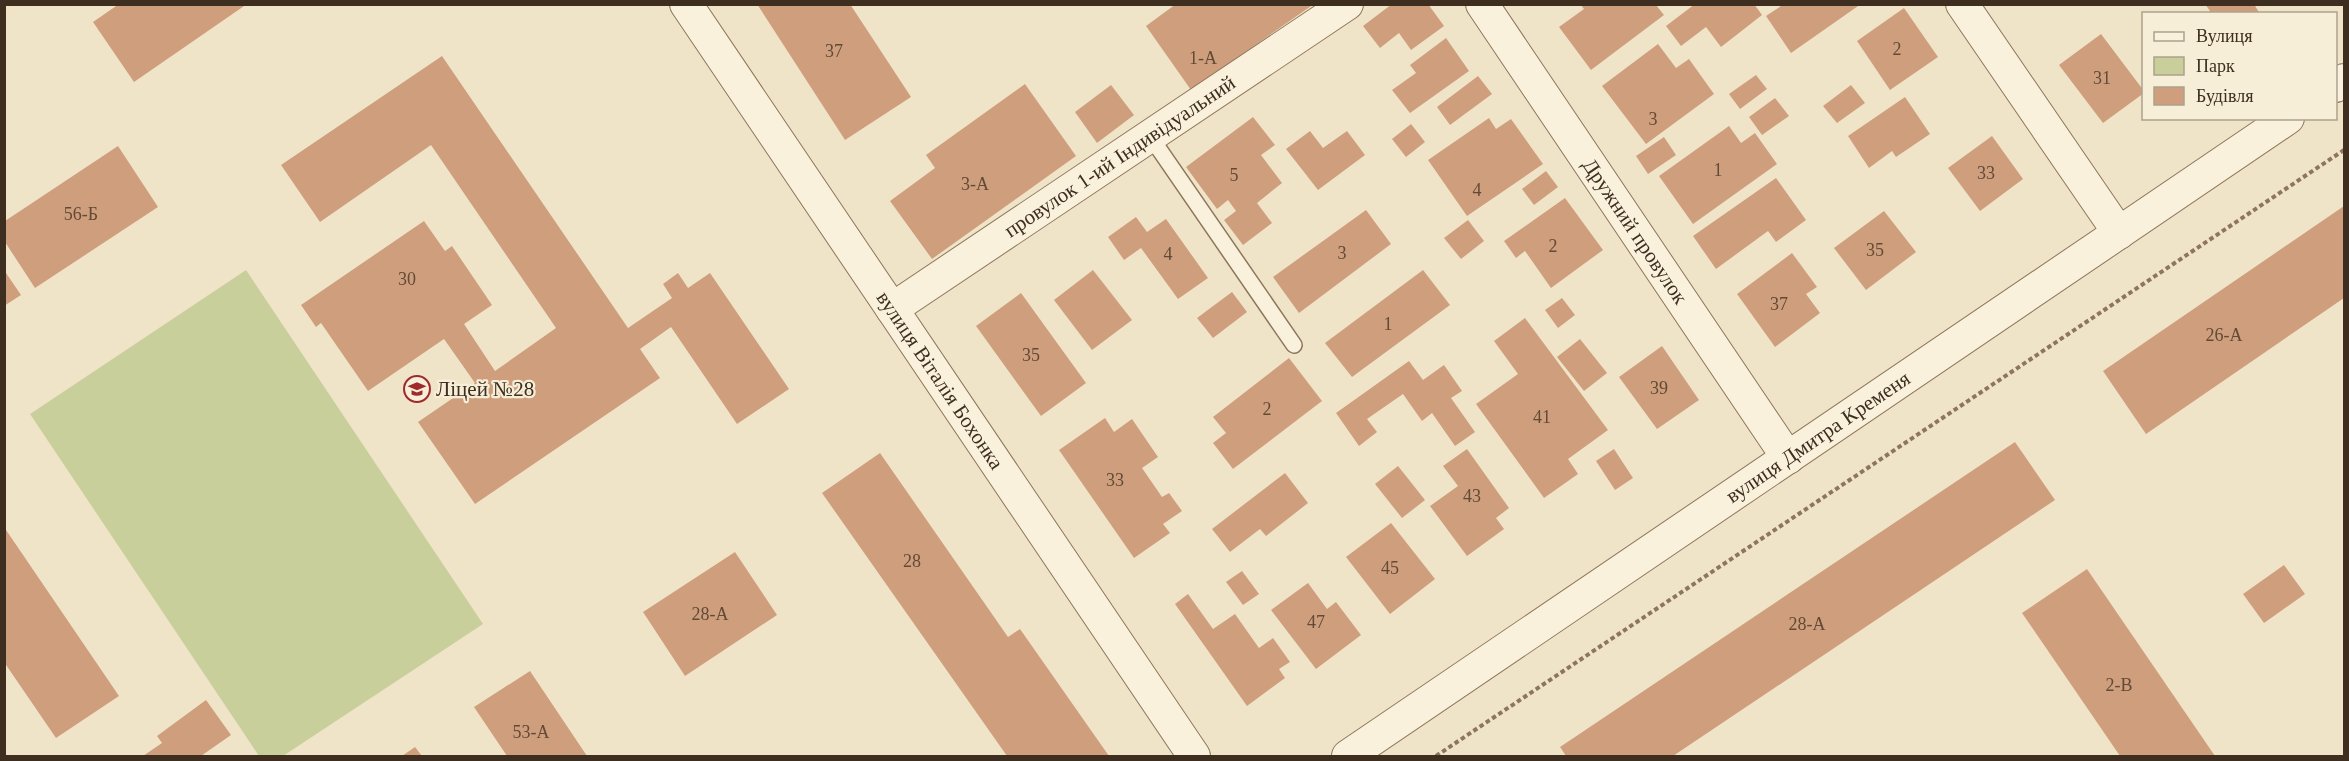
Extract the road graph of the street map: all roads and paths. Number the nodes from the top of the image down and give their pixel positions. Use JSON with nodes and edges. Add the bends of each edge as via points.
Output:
{"nodes":[{"id":1,"x":686,"y":4,"type":"edge"},
{"id":2,"x":1347,"y":4,"type":"edge"},
{"id":3,"x":1482,"y":4,"type":"edge"},
{"id":4,"x":1962,"y":4,"type":"edge"},
{"id":5,"x":2285,"y":120,"type":"edge"},
{"id":6,"x":1150,"y":136,"type":"junction"},
{"id":7,"x":2344,"y":150,"type":"edge"},
{"id":8,"x":2120,"y":233,"type":"junction"},
{"id":9,"x":892,"y":309,"type":"junction"},
{"id":10,"x":1294,"y":345,"type":"dead end"},
{"id":11,"x":1788,"y":458,"type":"junction"},
{"id":12,"x":1194,"y":756,"type":"edge"},
{"id":13,"x":1348,"y":756,"type":"edge"},
{"id":14,"x":1436,"y":756,"type":"edge"}],
"edges":[{"from":1,"to":9,"type":"street","name":"вулиця Віталія Бохонка"},
{"from":2,"to":6,"type":"street","name":"провулок 1-ий Індивідуальний"},
{"from":3,"to":11,"type":"street","name":"Дружний провулок"},
{"from":4,"to":8,"type":"street"},
{"from":5,"to":8,"type":"street","name":"вулиця Дмитра Кременя"},
{"from":6,"to":9,"type":"street","name":"провулок 1-ий Індивідуальний"},
{"from":6,"to":10,"type":"lane"},
{"from":7,"to":14,"type":"path"},
{"from":8,"to":11,"type":"street","name":"вулиця Дмитра Кременя"},
{"from":9,"to":12,"type":"street","name":"вулиця Віталія Бохонка"},
{"from":11,"to":13,"type":"street","name":"вулиця Дмитра Кременя"}]}
